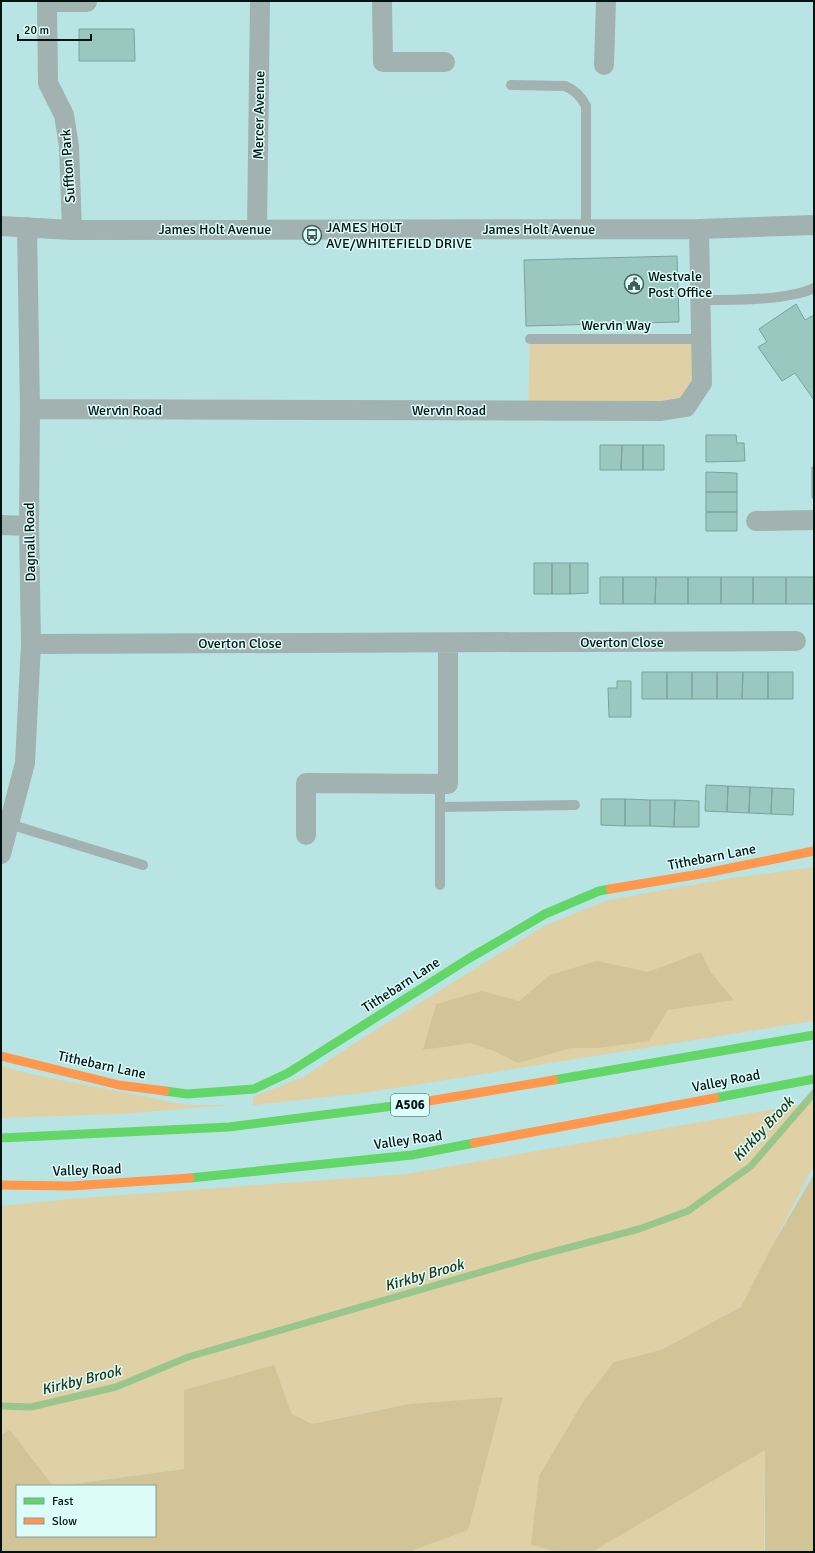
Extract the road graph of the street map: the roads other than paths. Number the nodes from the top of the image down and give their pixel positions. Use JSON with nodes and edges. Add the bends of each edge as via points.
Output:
{"nodes":[{"id":1,"x":260,"y":1,"type":"edge"},
{"id":2,"x":382,"y":1,"type":"edge"},
{"id":3,"x":606,"y":1,"type":"edge"},
{"id":4,"x":87,"y":2,"type":"dead end"},
{"id":5,"x":444,"y":62,"type":"dead end"},
{"id":6,"x":604,"y":65,"type":"dead end"},
{"id":7,"x":511,"y":85,"type":"dead end"},
{"id":8,"x":814,"y":225,"type":"edge"},
{"id":9,"x":1,"y":226,"type":"edge"},
{"id":10,"x":27,"y":227,"type":"junction"},
{"id":11,"x":257,"y":229,"type":"junction"},
{"id":12,"x":586,"y":229,"type":"junction"},
{"id":13,"x":699,"y":229,"type":"junction"},
{"id":14,"x":72,"y":230,"type":"junction"},
{"id":15,"x":814,"y":288,"type":"edge"},
{"id":16,"x":701,"y":300,"type":"junction"},
{"id":17,"x":530,"y":339,"type":"dead end"},
{"id":18,"x":702,"y":339,"type":"junction"},
{"id":19,"x":30,"y":409,"type":"junction"},
{"id":20,"x":814,"y":520,"type":"edge"},
{"id":21,"x":756,"y":521,"type":"dead end"},
{"id":22,"x":1,"y":525,"type":"edge"},
{"id":23,"x":29,"y":526,"type":"junction"},
{"id":24,"x":796,"y":641,"type":"dead end"},
{"id":25,"x":448,"y":643,"type":"junction"},
{"id":26,"x":31,"y":644,"type":"junction"},
{"id":27,"x":440,"y":784,"type":"junction"},
{"id":28,"x":575,"y":805,"type":"dead end"},
{"id":29,"x":440,"y":807,"type":"junction"},
{"id":30,"x":9,"y":824,"type":"junction"},
{"id":31,"x":306,"y":836,"type":"dead end"},
{"id":32,"x":814,"y":851,"type":"edge"},
{"id":33,"x":1,"y":854,"type":"edge"},
{"id":34,"x":143,"y":865,"type":"dead end"},
{"id":35,"x":440,"y":885,"type":"dead end"},
{"id":36,"x":814,"y":1035,"type":"edge"},
{"id":37,"x":1,"y":1056,"type":"edge"},
{"id":38,"x":814,"y":1079,"type":"edge"},
{"id":39,"x":1,"y":1138,"type":"edge"},
{"id":40,"x":1,"y":1185,"type":"edge"}],
"edges":[{"from":1,"to":11,"type":"street","name":"Mercer Avenue"},
{"from":2,"to":5,"type":"street","via":[[383,62]]},
{"from":3,"to":6,"type":"street"},
{"from":4,"to":14,"type":"street","name":"Suffton Park","via":[[47,2],[48,83],[64,115],[69,146]]},
{"from":7,"to":12,"type":"lane","via":[[565,86],[581,97],[586,106]]},
{"from":8,"to":13,"type":"street","name":"James Holt Avenue"},
{"from":9,"to":10,"type":"street","name":"James Holt Avenue"},
{"from":10,"to":14,"type":"street","name":"James Holt Avenue"},
{"from":10,"to":19,"type":"street","name":"Dagnall Road"},
{"from":11,"to":12,"type":"street","name":"James Holt Avenue"},
{"from":11,"to":14,"type":"street","name":"James Holt Avenue"},
{"from":12,"to":13,"type":"street","name":"James Holt Avenue"},
{"from":13,"to":16,"type":"street","name":"Wervin Road"},
{"from":15,"to":16,"type":"lane","via":[[806,292],[758,299]]},
{"from":16,"to":18,"type":"street","name":"Wervin Road"},
{"from":17,"to":18,"type":"lane","name":"Wervin Way"},
{"from":18,"to":19,"type":"street","name":"Wervin Road","via":[[702,383],[686,407],[661,410]]},
{"from":19,"to":23,"type":"street","name":"Dagnall Road"},
{"from":20,"to":21,"type":"street"},
{"from":22,"to":23,"type":"street"},
{"from":23,"to":26,"type":"street","name":"Dagnall Road"},
{"from":24,"to":25,"type":"street","name":"Overton Close"},
{"from":25,"to":26,"type":"street","name":"Overton Close"},
{"from":25,"to":27,"type":"street","via":[[448,784]]},
{"from":26,"to":30,"type":"street","name":"Dagnall Road","via":[[25,763]]},
{"from":27,"to":29,"type":"lane"},
{"from":27,"to":31,"type":"street","via":[[306,783]]},
{"from":28,"to":29,"type":"lane"},
{"from":29,"to":35,"type":"lane"},
{"from":30,"to":33,"type":"street","name":"Dagnall Road"},
{"from":30,"to":34,"type":"lane"},
{"from":32,"to":37,"type":"main road","name":"Tithebarn Lane","via":[[599,891],[545,914],[468,959],[288,1073],[254,1089],[187,1094],[119,1085]]},
{"from":36,"to":39,"type":"main road","name":"Valley Road","number":"A506","via":[[518,1088],[394,1107],[229,1127]]},
{"from":38,"to":40,"type":"main road","name":"Valley Road","via":[[412,1155],[218,1176],[71,1186]]}]}
